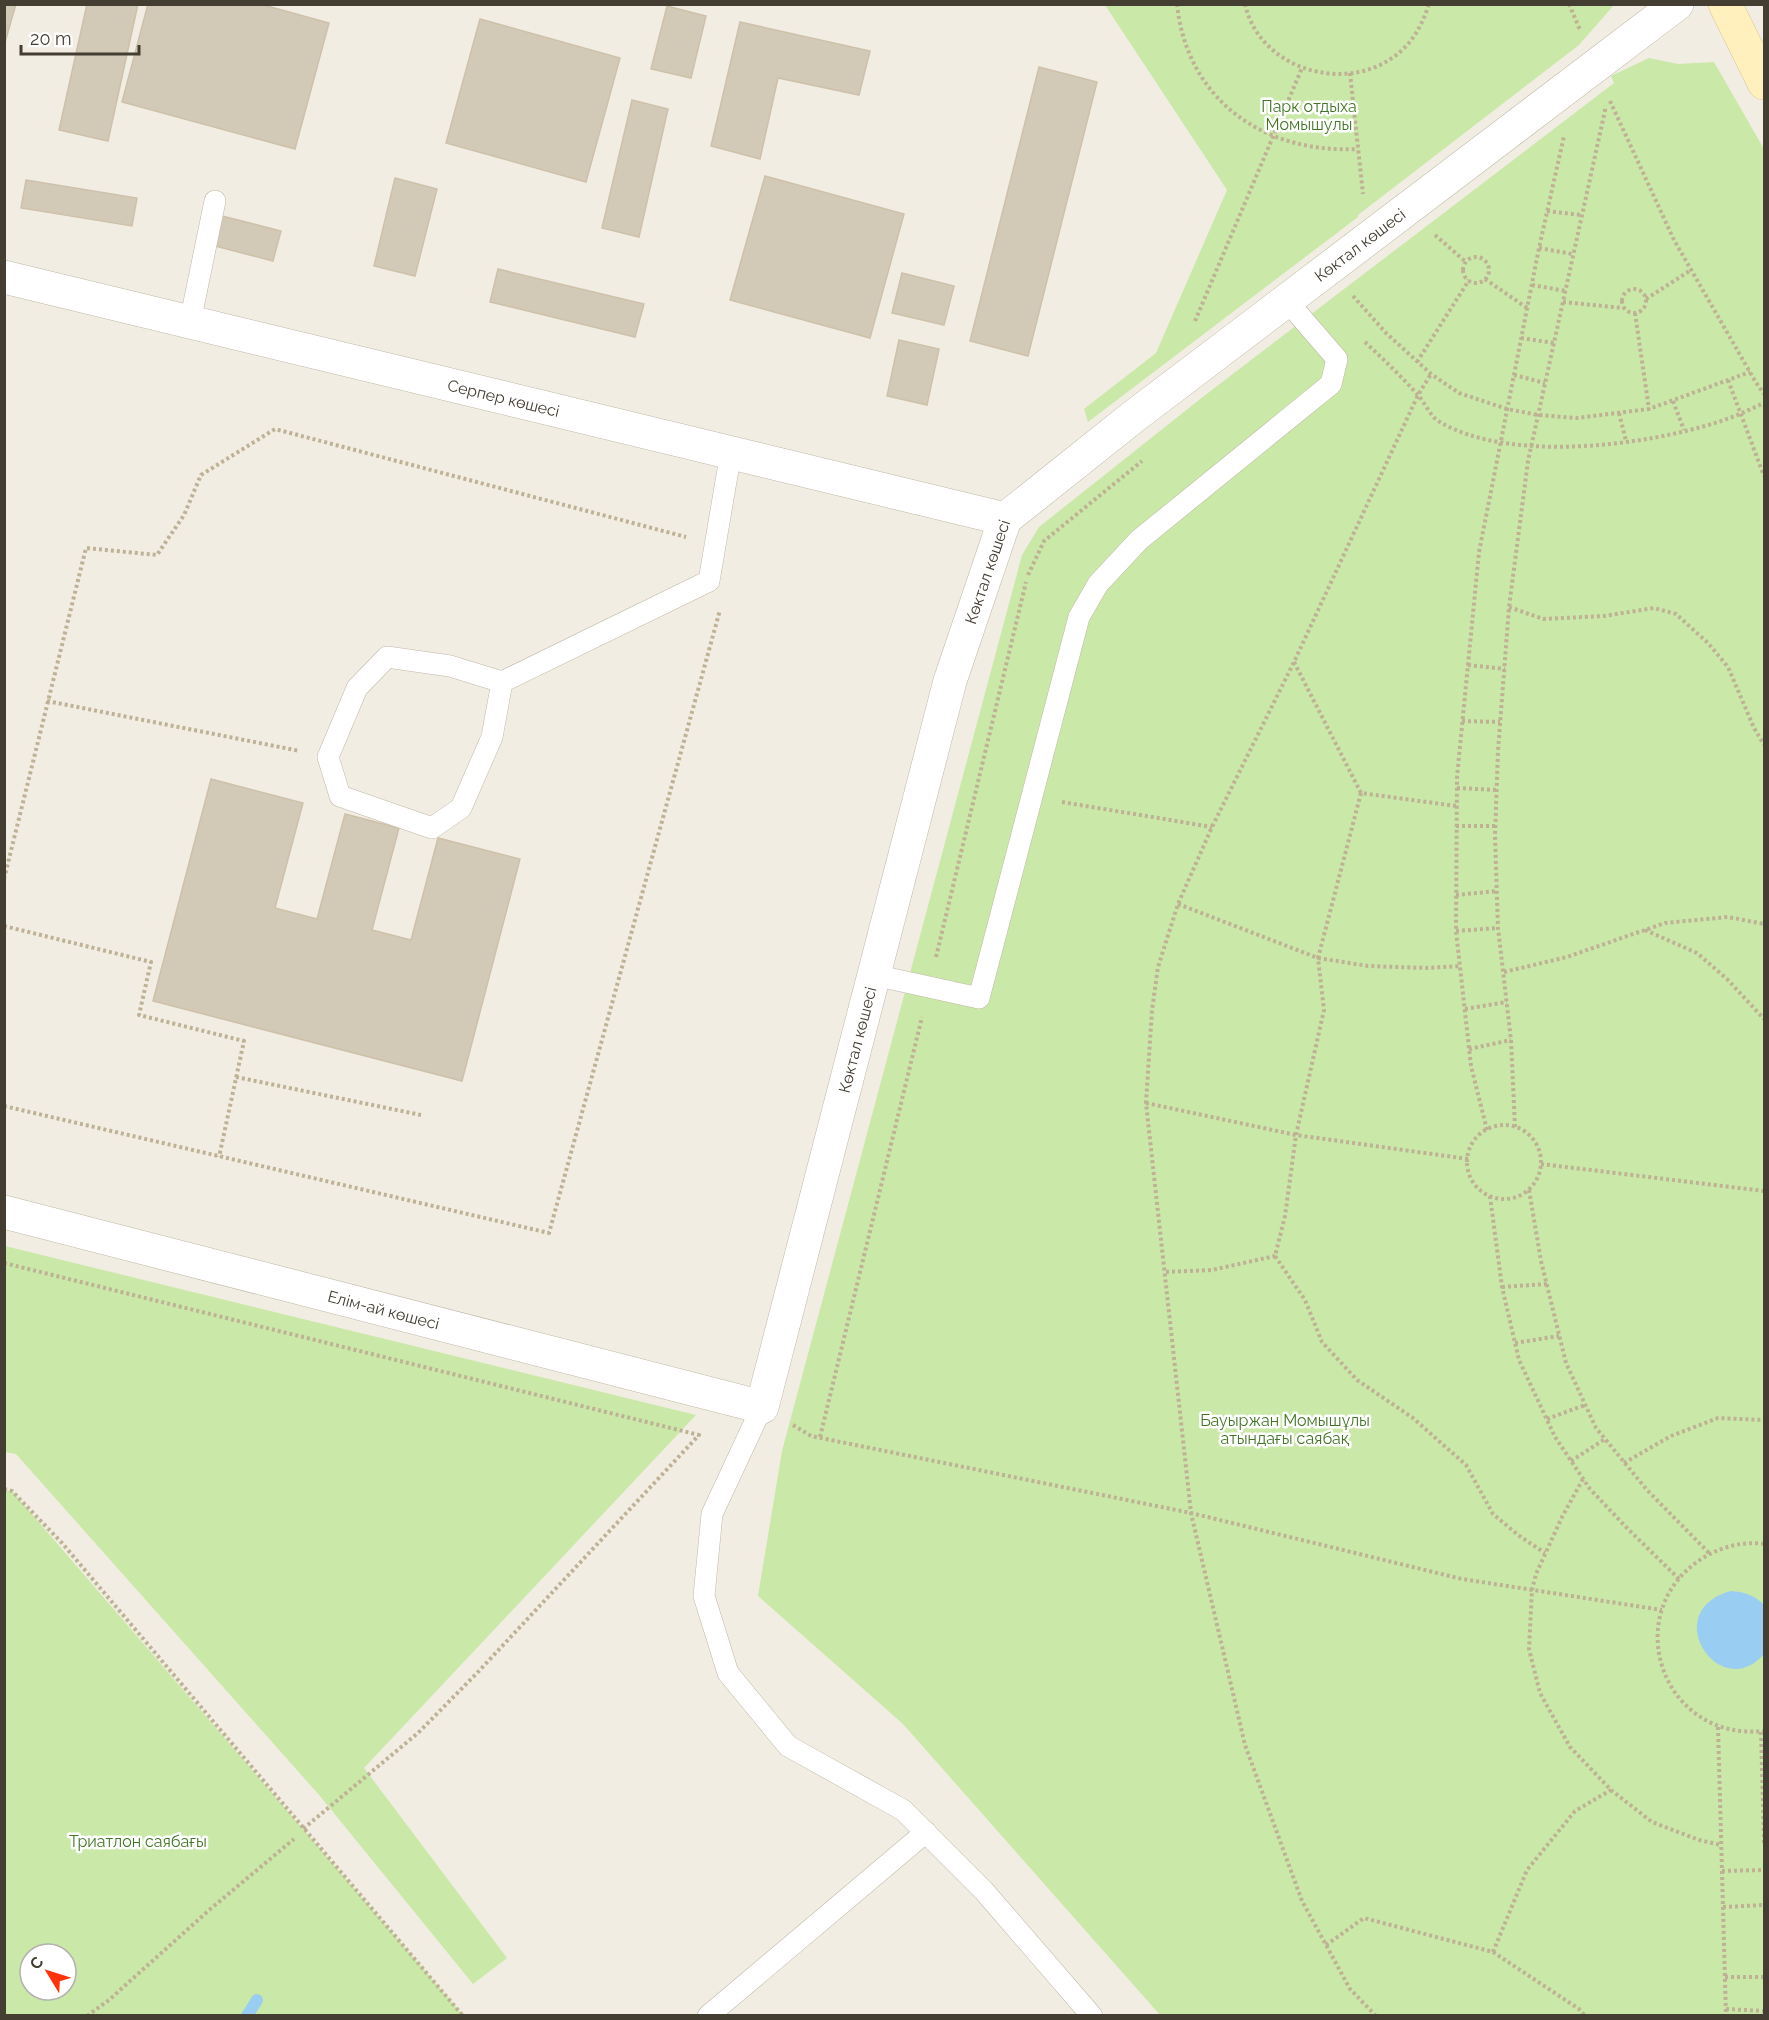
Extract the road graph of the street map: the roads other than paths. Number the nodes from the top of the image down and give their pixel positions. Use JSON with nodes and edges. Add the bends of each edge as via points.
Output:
{"nodes":[{"id":1,"x":1677,"y":4,"type":"edge"},
{"id":2,"x":1725,"y":4,"type":"edge"},
{"id":3,"x":1764,"y":83,"type":"edge"},
{"id":4,"x":215,"y":201,"type":"dead end"},
{"id":5,"x":4,"y":277,"type":"edge"},
{"id":6,"x":1287,"y":301,"type":"junction"},
{"id":7,"x":190,"y":322,"type":"junction"},
{"id":8,"x":731,"y":452,"type":"junction"},
{"id":9,"x":1005,"y":519,"type":"junction"},
{"id":10,"x":502,"y":682,"type":"junction"},
{"id":11,"x":874,"y":975,"type":"junction"},
{"id":12,"x":4,"y":1212,"type":"edge"},
{"id":13,"x":762,"y":1407,"type":"junction"},
{"id":14,"x":926,"y":1833,"type":"junction"},
{"id":15,"x":708,"y":2016,"type":"edge"},
{"id":16,"x":1092,"y":2016,"type":"edge"}],
"edges":[{"from":1,"to":6,"type":"street","name":"Көктал көшесі"},
{"from":2,"to":3,"type":"main road"},
{"from":4,"to":7,"type":"lane"},
{"from":5,"to":7,"type":"street","name":"Серпер көшесі"},
{"from":6,"to":9,"type":"street","name":"Көктал көшесі"},
{"from":6,"to":11,"type":"lane","via":[[1337,359],[1331,384],[1139,540],[1098,584],[1079,617],[979,998]]},
{"from":7,"to":8,"type":"street","name":"Серпер көшесі"},
{"from":8,"to":9,"type":"street","name":"Серпер көшесі"},
{"from":8,"to":10,"type":"lane","via":[[709,581]]},
{"from":9,"to":11,"type":"street","name":"Көктал көшесі","via":[[951,681]]},
{"from":10,"to":10,"type":"lane","via":[[450,666],[387,657],[357,688],[328,757],[340,796],[432,828],[461,808],[492,737]]},
{"from":11,"to":13,"type":"street","name":"Көктал көшесі"},
{"from":12,"to":13,"type":"street","name":"Елім-ай көшесі"},
{"from":13,"to":14,"type":"lane","via":[[712,1514],[704,1596],[728,1673],[788,1746],[903,1810]]},
{"from":14,"to":15,"type":"lane"},
{"from":14,"to":16,"type":"lane","via":[[984,1891]]}]}
